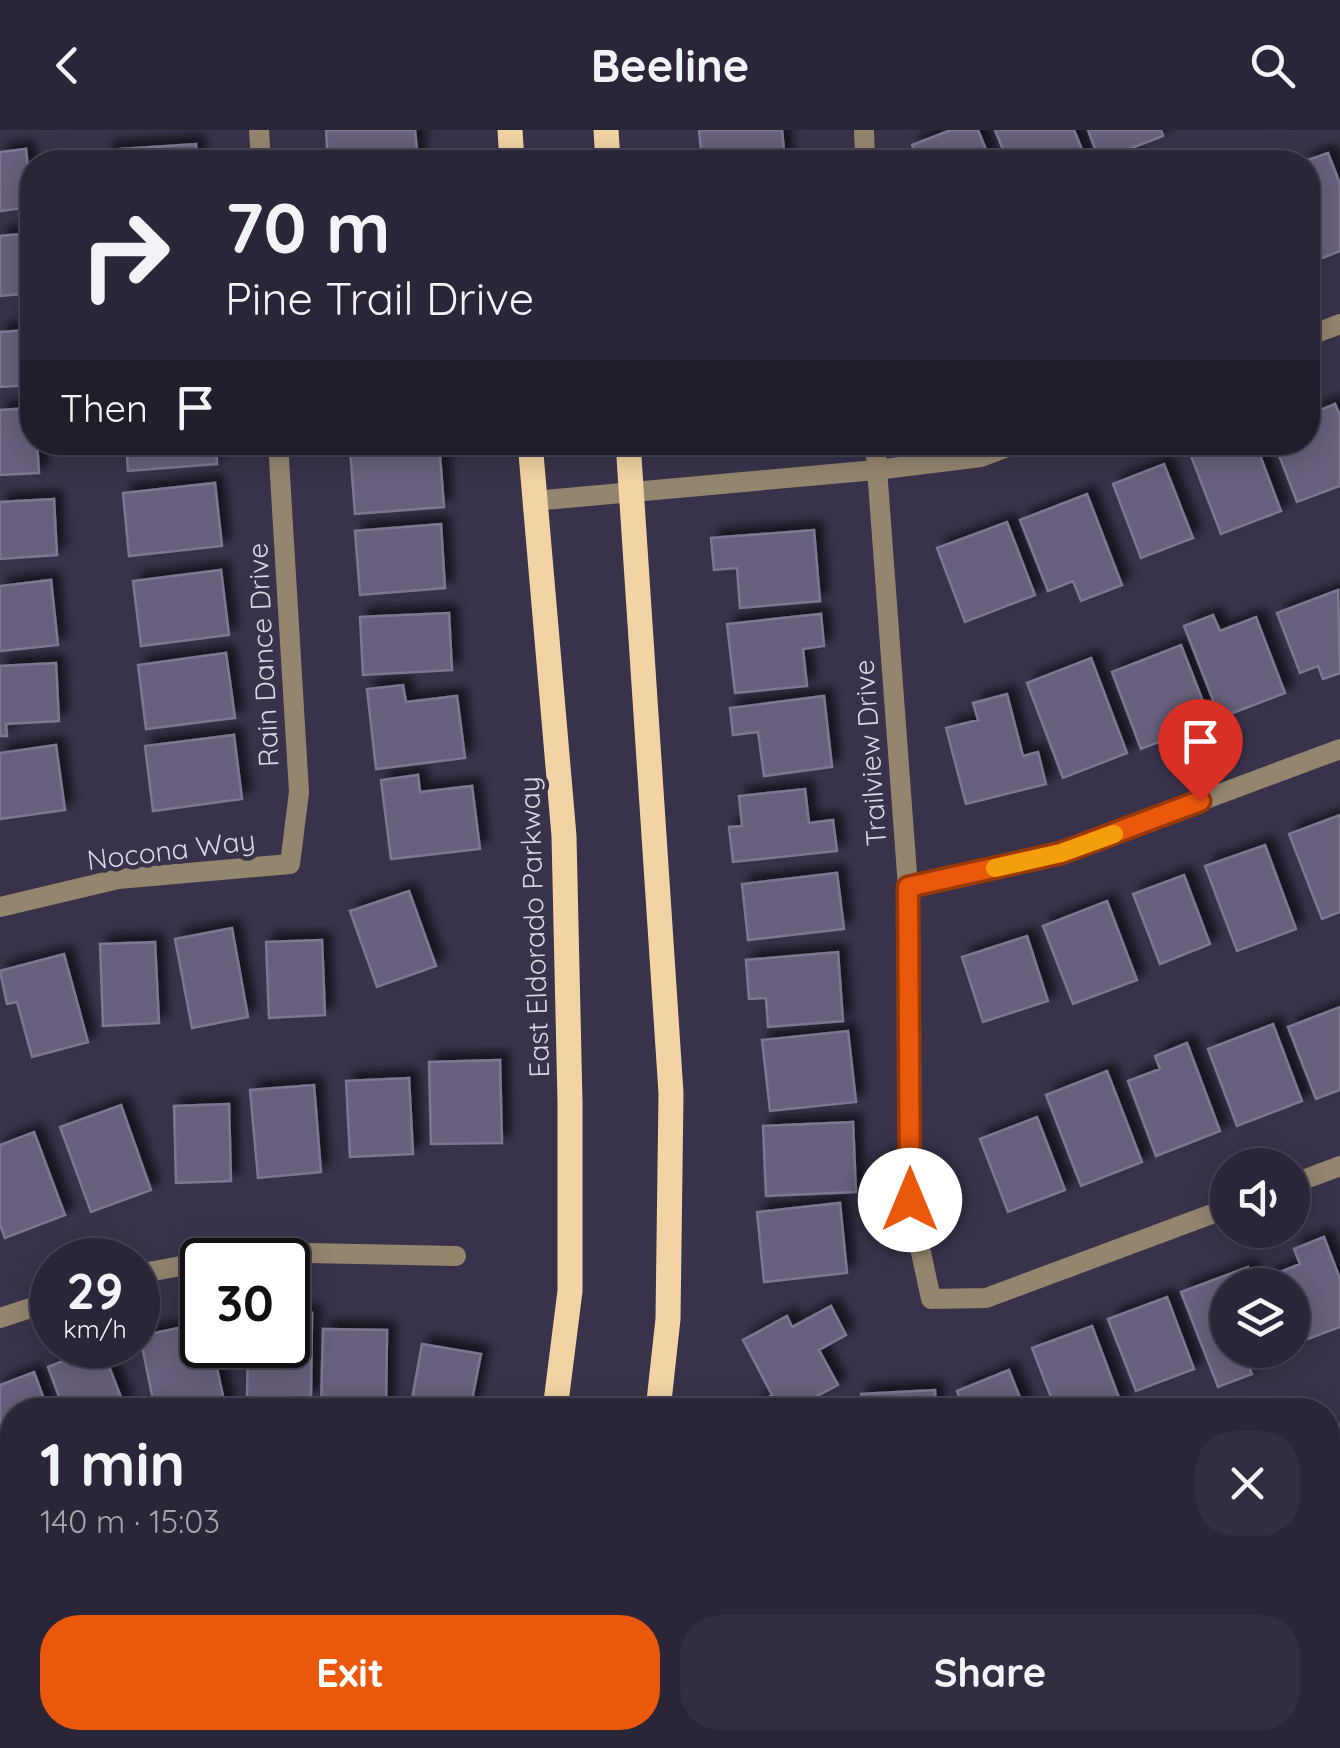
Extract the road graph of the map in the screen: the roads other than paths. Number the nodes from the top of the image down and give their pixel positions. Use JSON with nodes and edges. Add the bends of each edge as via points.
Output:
{"nodes":[{"id":1,"x":279,"y":455,"type":"edge"},
{"id":2,"x":531,"y":455,"type":"edge"},
{"id":3,"x":629,"y":455,"type":"edge"},
{"id":4,"x":875,"y":455,"type":"edge"},
{"id":5,"x":986,"y":455,"type":"edge"},
{"id":6,"x":876,"y":470,"type":"junction"},
{"id":7,"x":631,"y":493,"type":"junction"},
{"id":8,"x":534,"y":501,"type":"junction"},
{"id":9,"x":1340,"y":749,"type":"edge"},
{"id":10,"x":290,"y":864,"type":"joint"},
{"id":11,"x":908,"y":887,"type":"junction"},
{"id":12,"x":0,"y":906,"type":"edge"},
{"id":13,"x":1340,"y":1166,"type":"edge"},
{"id":14,"x":1310,"y":1177,"type":"edge"},
{"id":15,"x":1210,"y":1215,"type":"edge"},
{"id":16,"x":310,"y":1253,"type":"edge"},
{"id":17,"x":456,"y":1256,"type":"dead end"},
{"id":18,"x":30,"y":1308,"type":"edge"},
{"id":19,"x":0,"y":1318,"type":"edge"},
{"id":20,"x":557,"y":1398,"type":"edge"},
{"id":21,"x":659,"y":1398,"type":"edge"}],
"edges":[{"from":1,"to":10,"type":"street","name":"Rain Dance Drive","via":[[299,792]]},
{"from":2,"to":8,"type":"main road","name":"East Eldorado Parkway"},
{"from":3,"to":7,"type":"main road"},
{"from":4,"to":6,"type":"street","name":"Trailview Drive"},
{"from":5,"to":6,"type":"street"},
{"from":6,"to":7,"type":"street"},
{"from":6,"to":11,"type":"street","name":"Trailview Drive"},
{"from":7,"to":8,"type":"street"},
{"from":7,"to":21,"type":"main road","via":[[671,1094],[668,1319]]},
{"from":8,"to":20,"type":"main road","name":"East Eldorado Parkway","via":[[566,893],[570,1291]]},
{"from":9,"to":11,"type":"street","via":[[1061,853]]},
{"from":10,"to":12,"type":"street","name":"Nocona Way","via":[[118,878]]},
{"from":11,"to":15,"type":"street","name":"Trailview Drive","via":[[910,1200],[930,1298],[986,1298]]},
{"from":13,"to":14,"type":"street"},
{"from":16,"to":17,"type":"street"},
{"from":18,"to":19,"type":"street"}]}
